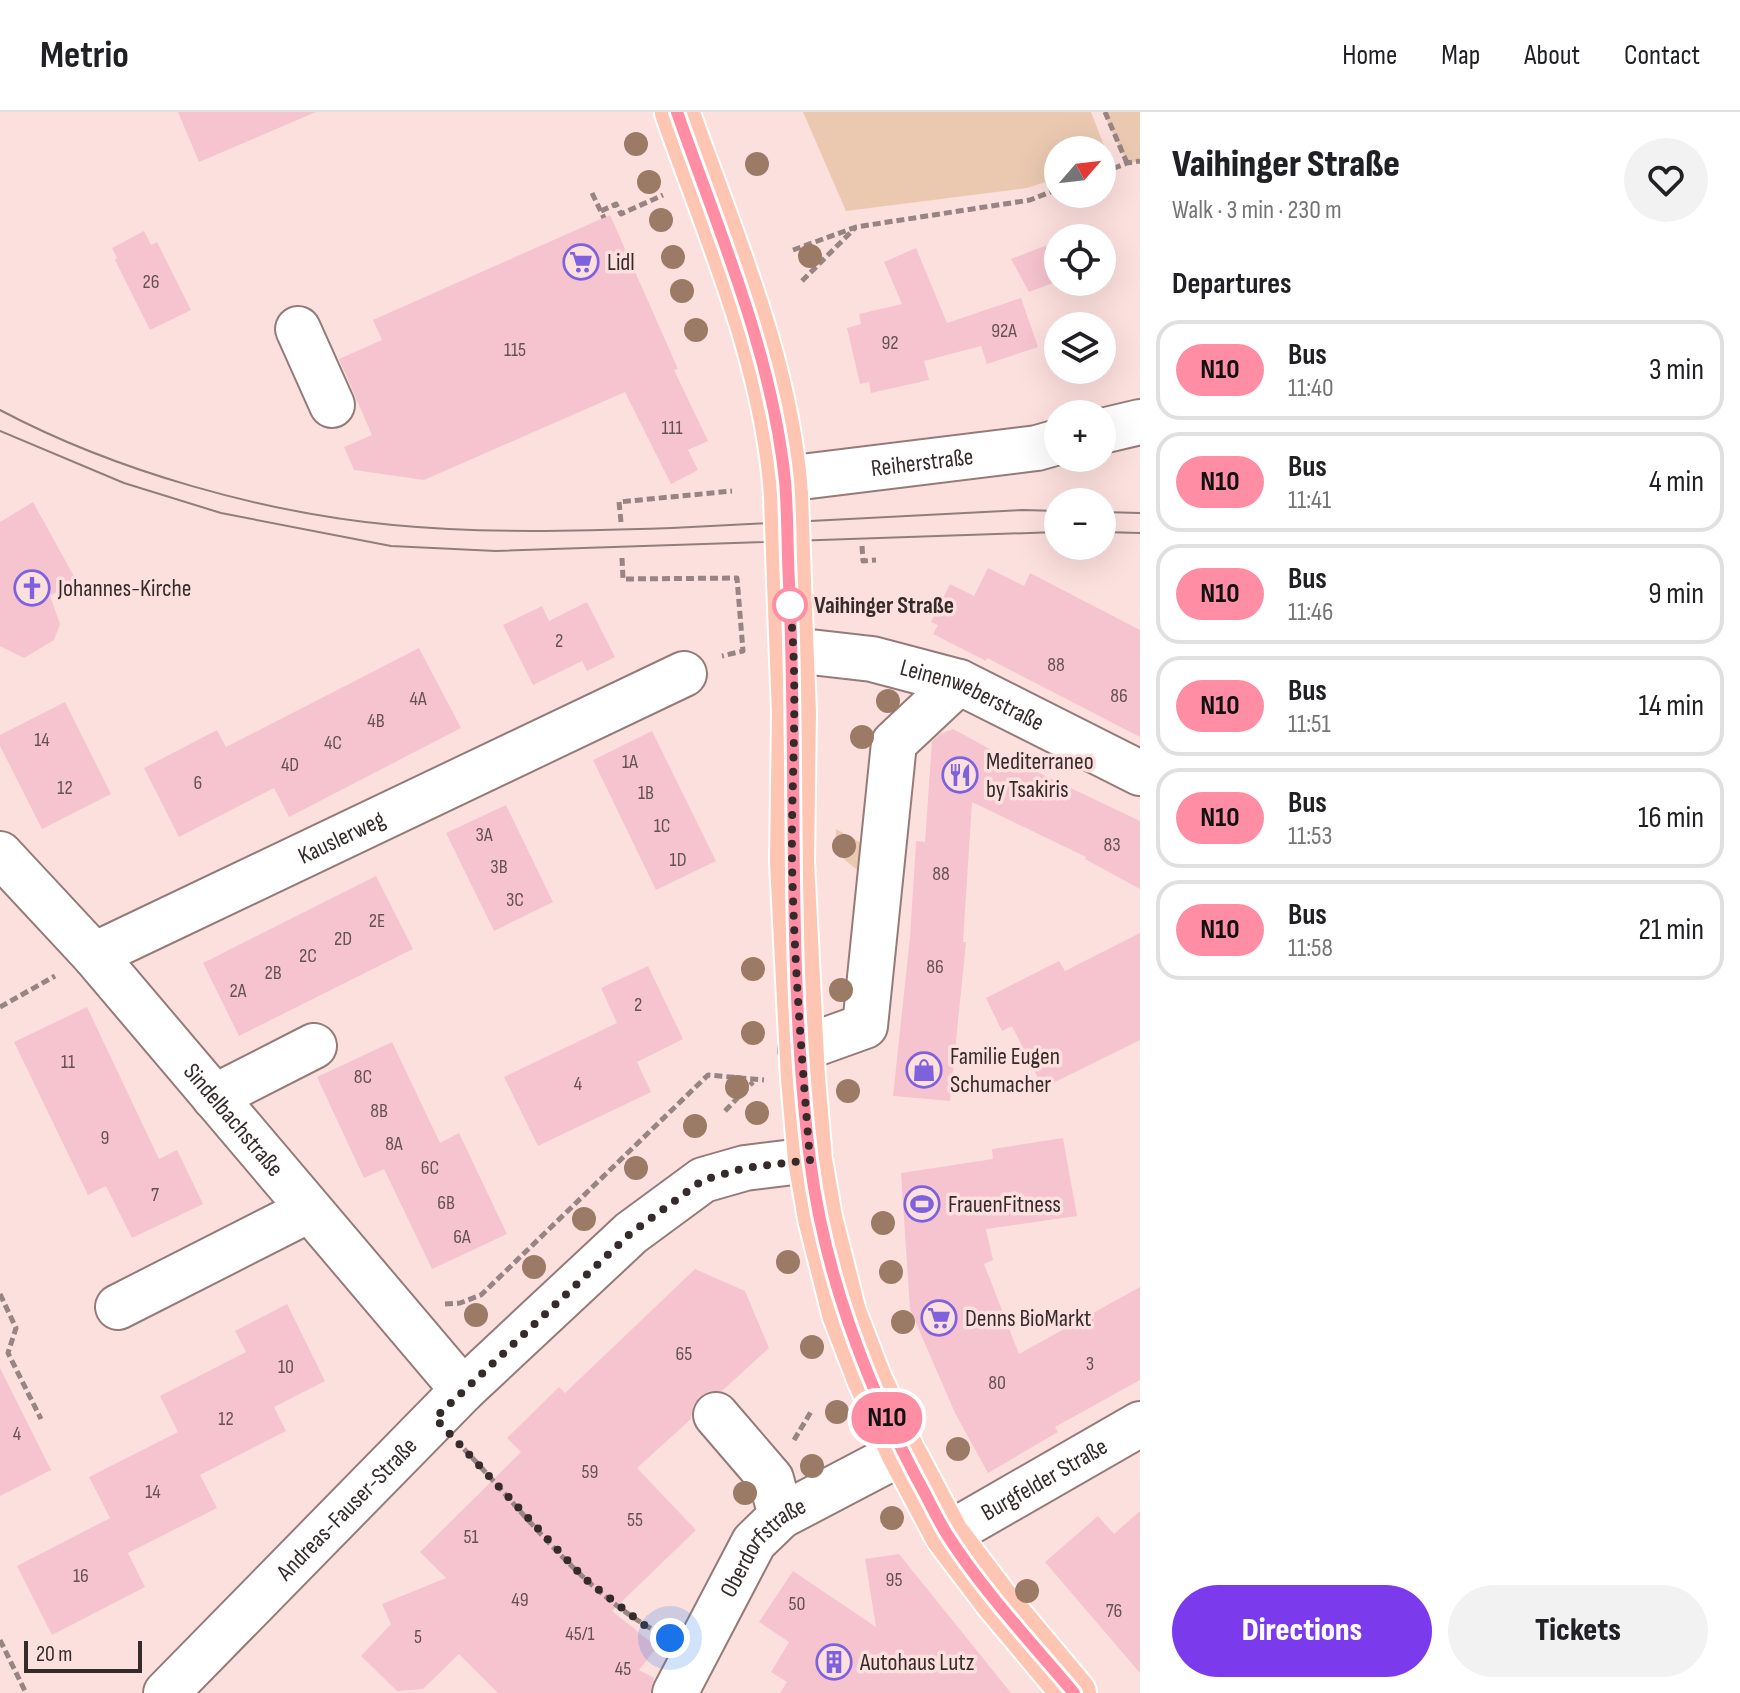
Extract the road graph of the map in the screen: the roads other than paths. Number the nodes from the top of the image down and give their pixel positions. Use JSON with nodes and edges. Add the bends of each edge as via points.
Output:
{"nodes":[{"id":1,"x":677,"y":112,"type":"edge"},
{"id":2,"x":298,"y":329,"type":"dead end"},
{"id":3,"x":332,"y":405,"type":"dead end"},
{"id":4,"x":1140,"y":422,"type":"edge"},
{"id":5,"x":1116,"y":428,"type":"edge"},
{"id":6,"x":1044,"y":446,"type":"edge"},
{"id":7,"x":786,"y":487,"type":"junction"},
{"id":8,"x":793,"y":650,"type":"junction"},
{"id":9,"x":684,"y":674,"type":"dead end"},
{"id":10,"x":959,"y":682,"type":"junction"},
{"id":11,"x":1140,"y":773,"type":"edge"},
{"id":12,"x":0,"y":854,"type":"edge"},
{"id":13,"x":94,"y":955,"type":"junction"},
{"id":14,"x":314,"y":1046,"type":"dead end"},
{"id":15,"x":802,"y":1063,"type":"junction"},
{"id":16,"x":214,"y":1097,"type":"junction"},
{"id":17,"x":810,"y":1160,"type":"junction"},
{"id":18,"x":309,"y":1210,"type":"junction"},
{"id":19,"x":118,"y":1307,"type":"dead end"},
{"id":20,"x":449,"y":1404,"type":"junction"},
{"id":21,"x":716,"y":1415,"type":"dead end"},
{"id":22,"x":1140,"y":1424,"type":"edge"},
{"id":23,"x":903,"y":1452,"type":"junction"},
{"id":24,"x":781,"y":1516,"type":"junction"},
{"id":25,"x":947,"y":1535,"type":"junction"},
{"id":26,"x":166,"y":1693,"type":"edge"},
{"id":27,"x":675,"y":1693,"type":"edge"},
{"id":28,"x":1074,"y":1693,"type":"edge"}],
"edges":[{"from":1,"to":7,"type":"main road","via":[[772,393]]},
{"from":2,"to":3,"type":"street"},
{"from":4,"to":5,"type":"street"},
{"from":6,"to":7,"type":"street","name":"Reiherstraße"},
{"from":7,"to":8,"type":"main road","bridge":true},
{"from":8,"to":10,"type":"street","name":"Leinenweberstraße","via":[[849,654]]},
{"from":8,"to":15,"type":"main road","via":[[792,862]]},
{"from":9,"to":13,"type":"street","name":"Kauslerweg"},
{"from":10,"to":11,"type":"street","name":"Leinenweberstraße"},
{"from":10,"to":15,"type":"street","via":[[894,743],[865,1026]]},
{"from":12,"to":13,"type":"street","name":"Sindelbachstraße"},
{"from":13,"to":16,"type":"street","name":"Sindelbachstraße"},
{"from":14,"to":16,"type":"street"},
{"from":15,"to":17,"type":"main road"},
{"from":16,"to":18,"type":"street","name":"Sindelbachstraße"},
{"from":17,"to":20,"type":"street","name":"Andreas-Fauser-Straße","via":[[745,1168],[703,1180],[631,1233]]},
{"from":17,"to":23,"type":"main road","via":[[844,1313]]},
{"from":18,"to":19,"type":"street"},
{"from":18,"to":20,"type":"street","name":"Sindelbachstraße","via":[[412,1331]]},
{"from":20,"to":26,"type":"street","name":"Andreas-Fauser-Straße"},
{"from":21,"to":24,"type":"street","via":[[771,1479]]},
{"from":22,"to":25,"type":"street","name":"Burgfelder Straße"},
{"from":23,"to":24,"type":"street","name":"Oberdorfstraße"},
{"from":23,"to":25,"type":"main road"},
{"from":24,"to":27,"type":"street","name":"Oberdorfstraße","via":[[754,1542]]},
{"from":25,"to":28,"type":"main road"}]}
